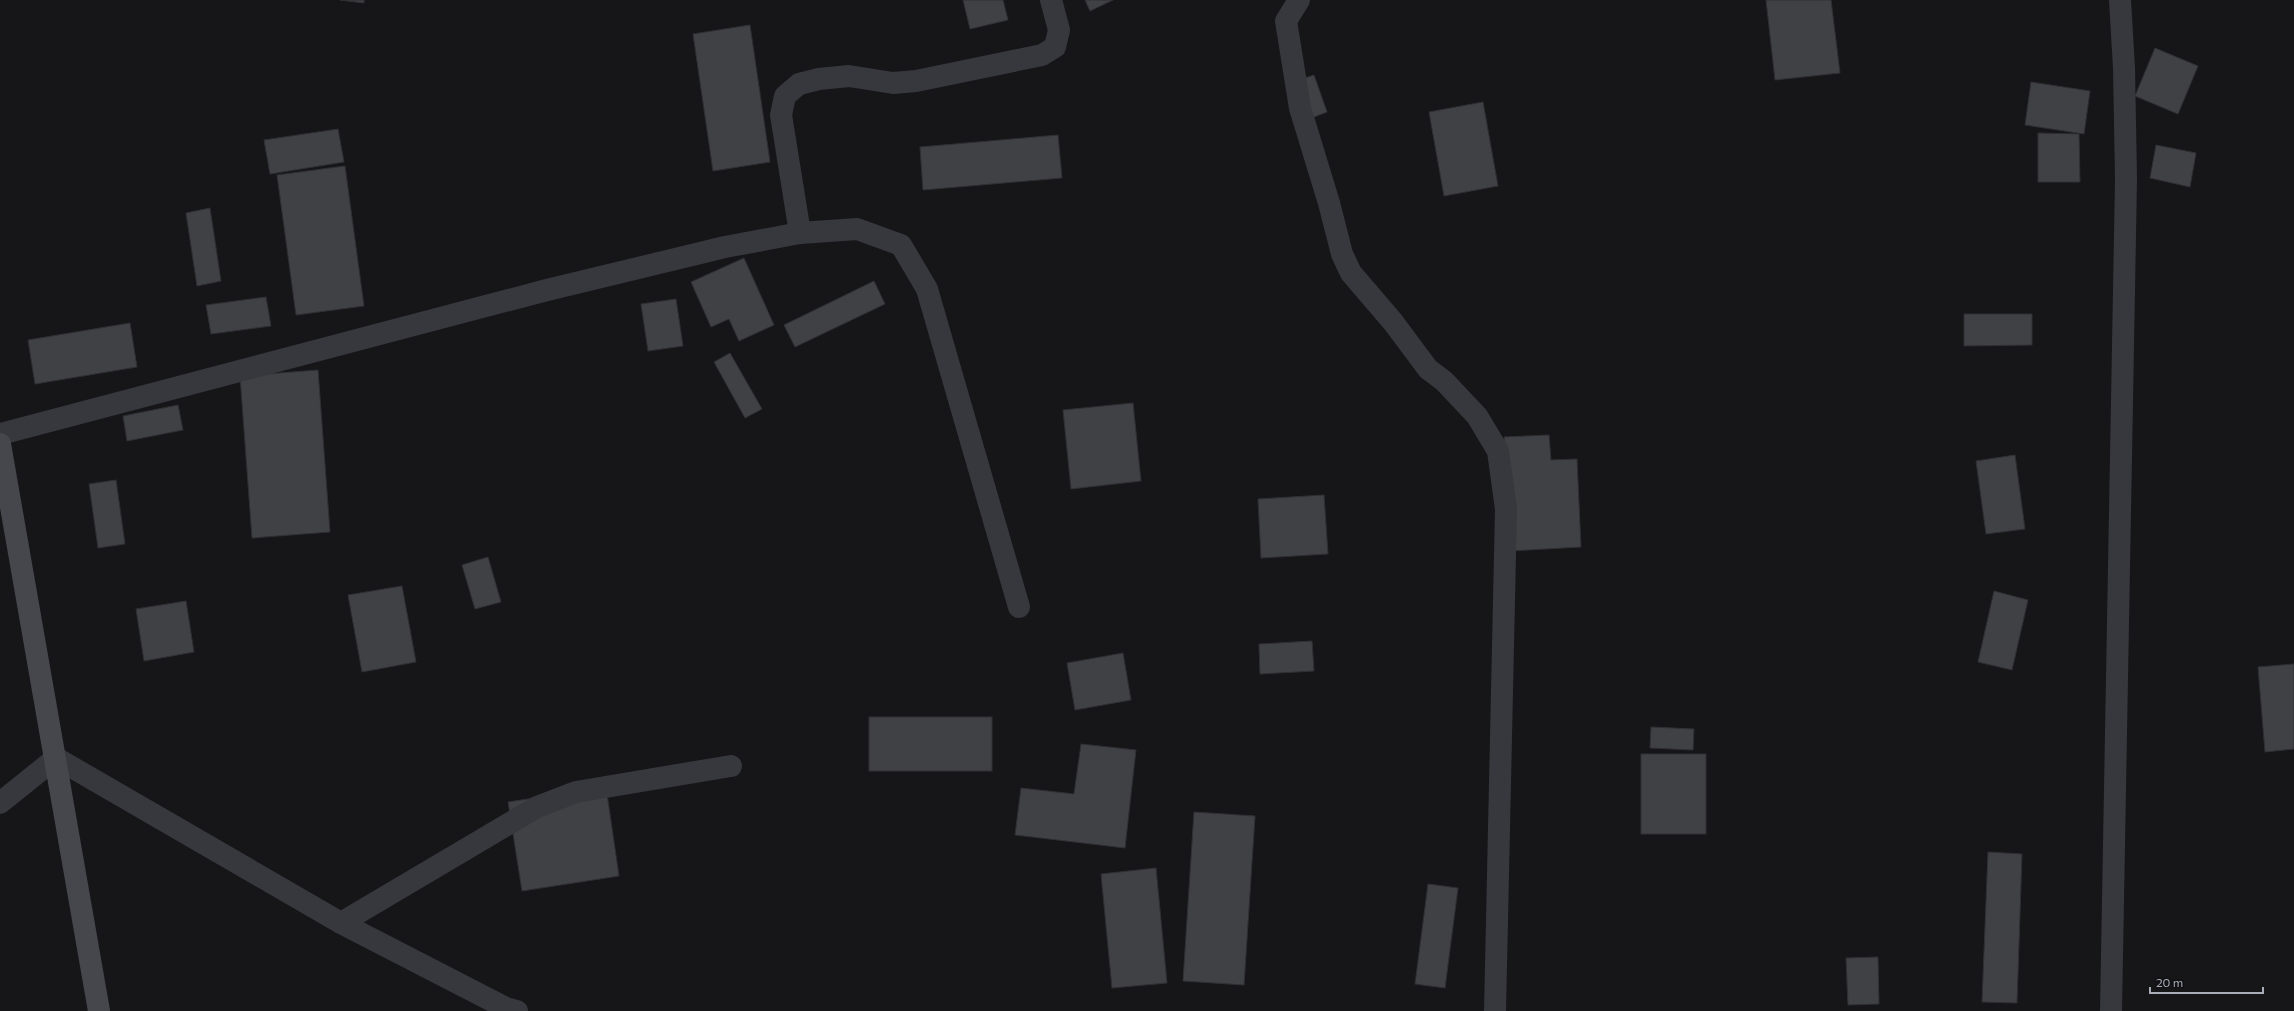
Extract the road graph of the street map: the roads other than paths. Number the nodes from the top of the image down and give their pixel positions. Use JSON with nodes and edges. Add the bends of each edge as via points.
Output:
{"nodes":[{"id":1,"x":1051,"y":0,"type":"edge"},
{"id":2,"x":1299,"y":0,"type":"edge"},
{"id":3,"x":2120,"y":0,"type":"edge"},
{"id":4,"x":800,"y":233,"type":"junction"},
{"id":5,"x":0,"y":434,"type":"edge"},
{"id":6,"x":0,"y":444,"type":"edge"},
{"id":7,"x":1019,"y":607,"type":"dead end"},
{"id":8,"x":56,"y":758,"type":"junction"},
{"id":9,"x":731,"y":766,"type":"dead end"},
{"id":10,"x":0,"y":803,"type":"edge"},
{"id":11,"x":341,"y":923,"type":"junction"},
{"id":12,"x":99,"y":1011,"type":"edge"},
{"id":13,"x":517,"y":1011,"type":"edge"},
{"id":14,"x":1495,"y":1011,"type":"edge"},
{"id":15,"x":2111,"y":1011,"type":"edge"}],
"edges":[{"from":1,"to":4,"type":"street","via":[[1059,30],[1055,46],[1042,55],[916,81],[893,83],[849,76],[819,79],[799,84],[785,96],[781,116]]},
{"from":2,"to":14,"type":"street","via":[[1286,21],[1300,108],[1342,254],[1352,273],[1428,369],[1444,381],[1477,416],[1498,451],[1506,509]]},
{"from":3,"to":15,"type":"street","via":[[2126,179]]},
{"from":4,"to":5,"type":"street","via":[[725,247],[547,290]]},
{"from":4,"to":7,"type":"street","via":[[857,228],[901,245],[927,289]]},
{"from":6,"to":8,"type":"main road"},
{"from":8,"to":10,"type":"street"},
{"from":8,"to":11,"type":"street"},
{"from":8,"to":12,"type":"main road"},
{"from":9,"to":11,"type":"street","via":[[576,792],[537,807]]},
{"from":11,"to":13,"type":"street","via":[[506,1008]]}]}
